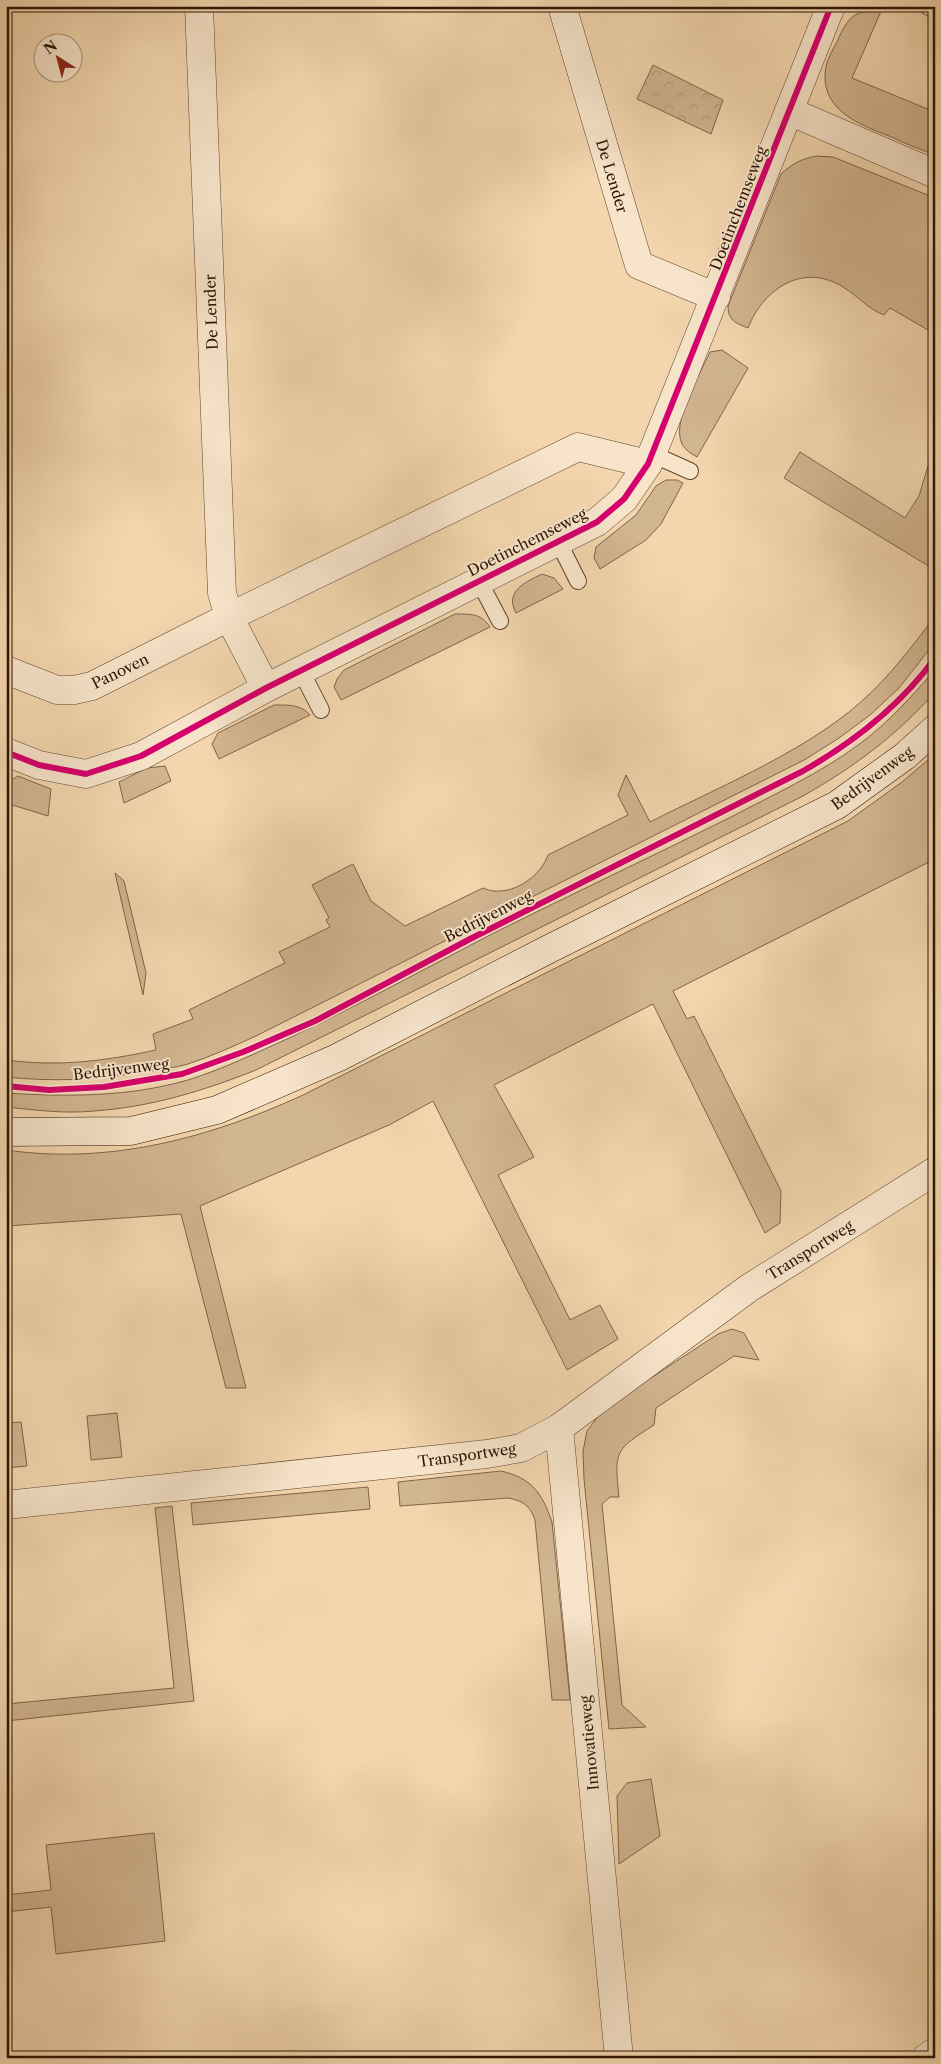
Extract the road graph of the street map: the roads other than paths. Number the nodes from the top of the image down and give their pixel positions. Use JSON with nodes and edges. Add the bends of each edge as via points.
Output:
{"nodes":[{"id":1,"x":199,"y":6,"type":"edge"},
{"id":2,"x":562,"y":6,"type":"edge"},
{"id":3,"x":831,"y":6,"type":"edge"},
{"id":4,"x":927,"y":6,"type":"edge"},
{"id":5,"x":935,"y":10,"type":"edge"},
{"id":6,"x":789,"y":111,"type":"junction"},
{"id":7,"x":935,"y":174,"type":"edge"},
{"id":8,"x":716,"y":297,"type":"junction"},
{"id":9,"x":650,"y":459,"type":"junction"},
{"id":10,"x":690,"y":471,"type":"dead end"},
{"id":11,"x":558,"y":541,"type":"junction"},
{"id":12,"x":479,"y":581,"type":"junction"},
{"id":13,"x":578,"y":581,"type":"dead end"},
{"id":14,"x":229,"y":617,"type":"junction"},
{"id":15,"x":500,"y":621,"type":"dead end"},
{"id":16,"x":6,"y":670,"type":"edge"},
{"id":17,"x":301,"y":670,"type":"junction"},
{"id":18,"x":266,"y":688,"type":"junction"},
{"id":19,"x":321,"y":710,"type":"dead end"},
{"id":20,"x":935,"y":729,"type":"edge"},
{"id":21,"x":6,"y":752,"type":"edge"},
{"id":22,"x":6,"y":1132,"type":"edge"},
{"id":23,"x":935,"y":1171,"type":"edge"},
{"id":24,"x":559,"y":1428,"type":"junction"},
{"id":25,"x":6,"y":1505,"type":"edge"},
{"id":26,"x":935,"y":2052,"type":"edge"},
{"id":27,"x":619,"y":2058,"type":"edge"},
{"id":28,"x":926,"y":2058,"type":"edge"}],
"edges":[{"from":1,"to":14,"type":"street","name":"De Lender","via":[[222,593]]},
{"from":2,"to":8,"type":"street","name":"De Lender","via":[[639,266]]},
{"from":3,"to":6,"type":"street","name":"Doetinchemseweg"},
{"from":4,"to":5,"type":"lane"},
{"from":6,"to":7,"type":"street"},
{"from":6,"to":8,"type":"street","name":"Doetinchemseweg"},
{"from":8,"to":9,"type":"street","name":"Doetinchemseweg"},
{"from":9,"to":10,"type":"lane"},
{"from":9,"to":11,"type":"street","name":"Doetinchemseweg","via":[[624,498],[597,522]]},
{"from":9,"to":14,"type":"street","via":[[578,447]]},
{"from":11,"to":12,"type":"street","name":"Doetinchemseweg"},
{"from":11,"to":13,"type":"lane"},
{"from":12,"to":15,"type":"lane"},
{"from":12,"to":17,"type":"street","name":"Doetinchemseweg"},
{"from":14,"to":16,"type":"street","name":"Panoven","via":[[92,686],[57,690]]},
{"from":14,"to":18,"type":"street","name":"De Lender"},
{"from":17,"to":18,"type":"street","name":"Doetinchemseweg"},
{"from":17,"to":19,"type":"lane"},
{"from":18,"to":21,"type":"street","name":"Doetinchemseweg","via":[[141,756],[86,774],[39,765]]},
{"from":20,"to":22,"type":"street","name":"Bedrijvenweg","via":[[905,756],[837,806],[328,1062],[217,1110],[131,1131]]},
{"from":23,"to":24,"type":"street","name":"Transportweg","via":[[749,1288]]},
{"from":24,"to":25,"type":"street","name":"Transportweg","via":[[521,1448],[487,1454]]},
{"from":24,"to":27,"type":"street","name":"Innovatieweg"},
{"from":26,"to":28,"type":"street"}]}
